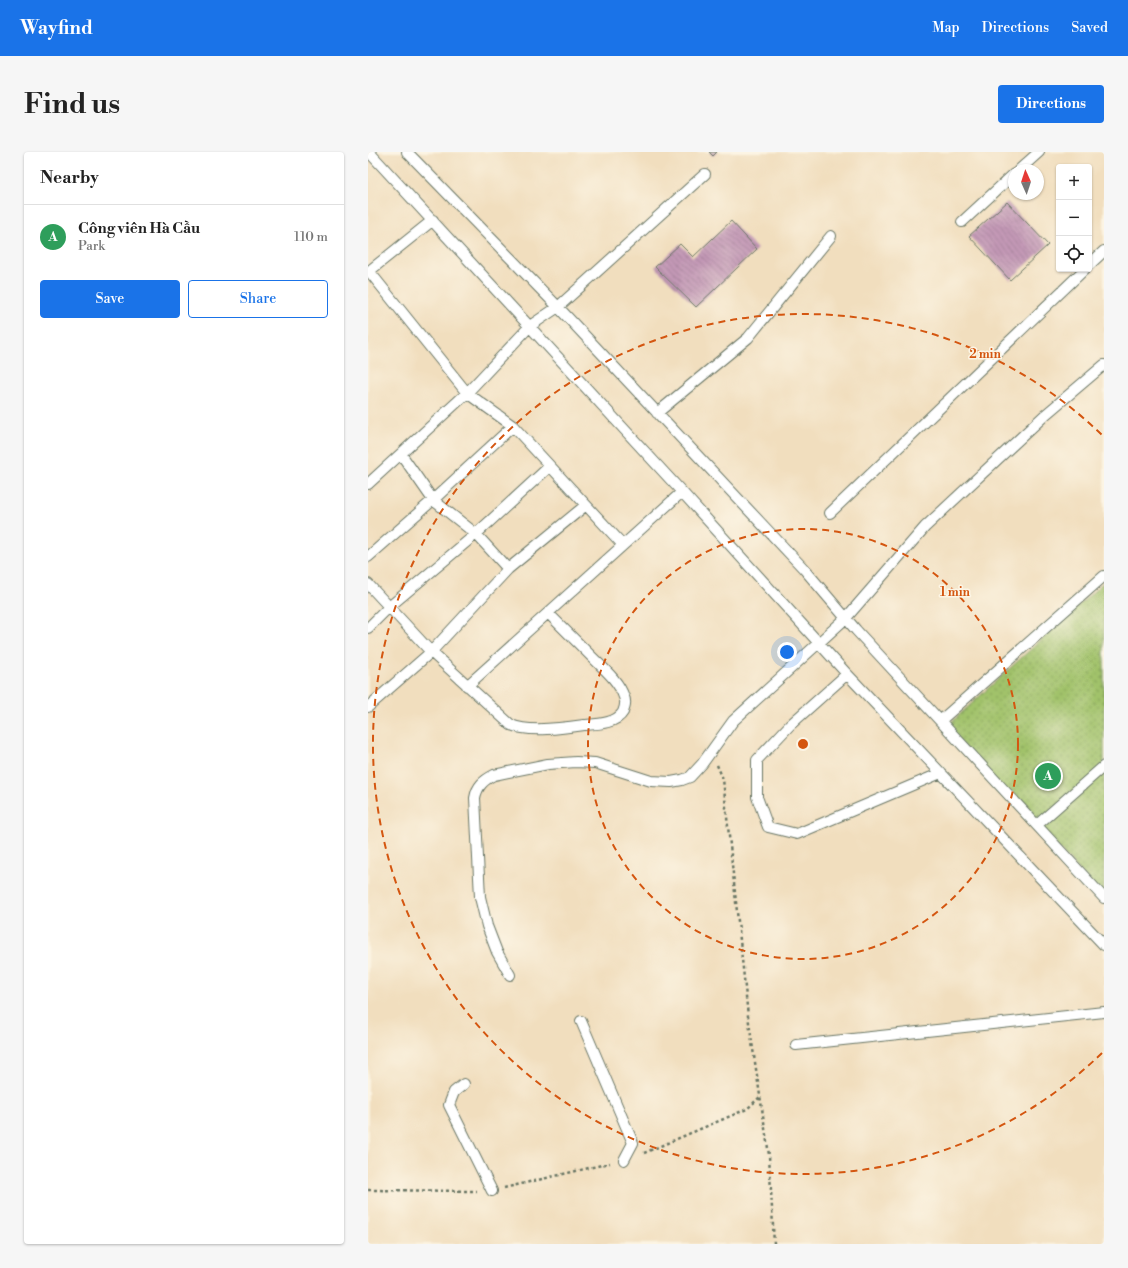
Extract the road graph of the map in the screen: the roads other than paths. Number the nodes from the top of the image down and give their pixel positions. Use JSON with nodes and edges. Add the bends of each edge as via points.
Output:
{"nodes":[{"id":1,"x":369,"y":152,"type":"edge"},
{"id":2,"x":407,"y":152,"type":"edge"},
{"id":3,"x":1038,"y":152,"type":"edge"},
{"id":4,"x":1025,"y":164,"type":"edge"},
{"id":5,"x":705,"y":174,"type":"dead end"},
{"id":6,"x":1008,"y":180,"type":"edge"},
{"id":7,"x":433,"y":220,"type":"junction"},
{"id":8,"x":962,"y":222,"type":"dead end"},
{"id":9,"x":831,"y":236,"type":"dead end"},
{"id":10,"x":1104,"y":252,"type":"edge"},
{"id":11,"x":1092,"y":262,"type":"edge"},
{"id":12,"x":368,"y":271,"type":"edge"},
{"id":13,"x":1081,"y":272,"type":"edge"},
{"id":14,"x":558,"y":307,"type":"junction"},
{"id":15,"x":530,"y":326,"type":"junction"},
{"id":16,"x":1104,"y":365,"type":"edge"},
{"id":17,"x":467,"y":393,"type":"junction"},
{"id":18,"x":657,"y":413,"type":"junction"},
{"id":19,"x":513,"y":426,"type":"junction"},
{"id":20,"x":401,"y":454,"type":"junction"},
{"id":21,"x":550,"y":466,"type":"junction"},
{"id":22,"x":368,"y":484,"type":"edge"},
{"id":23,"x":682,"y":492,"type":"junction"},
{"id":24,"x":433,"y":500,"type":"junction"},
{"id":25,"x":586,"y":505,"type":"junction"},
{"id":26,"x":830,"y":513,"type":"dead end"},
{"id":27,"x":476,"y":534,"type":"junction"},
{"id":28,"x":623,"y":545,"type":"junction"},
{"id":29,"x":368,"y":557,"type":"edge"},
{"id":30,"x":508,"y":569,"type":"junction"},
{"id":31,"x":1104,"y":576,"type":"edge"},
{"id":32,"x":368,"y":584,"type":"edge"},
{"id":33,"x":389,"y":607,"type":"junction"},
{"id":34,"x":548,"y":613,"type":"junction"},
{"id":35,"x":848,"y":620,"type":"junction"},
{"id":36,"x":368,"y":628,"type":"edge"},
{"id":37,"x":821,"y":645,"type":"junction"},
{"id":38,"x":431,"y":652,"type":"junction"},
{"id":39,"x":845,"y":672,"type":"junction"},
{"id":40,"x":467,"y":686,"type":"junction"},
{"id":41,"x":368,"y":708,"type":"edge"},
{"id":42,"x":940,"y":721,"type":"junction"},
{"id":43,"x":1104,"y":766,"type":"edge"},
{"id":44,"x":941,"y":773,"type":"junction"},
{"id":45,"x":1037,"y":825,"type":"junction"},
{"id":46,"x":1104,"y":898,"type":"edge"},
{"id":47,"x":1104,"y":945,"type":"edge"},
{"id":48,"x":510,"y":975,"type":"dead end"},
{"id":49,"x":1104,"y":1012,"type":"edge"},
{"id":50,"x":581,"y":1021,"type":"dead end"},
{"id":51,"x":796,"y":1045,"type":"dead end"},
{"id":52,"x":464,"y":1084,"type":"dead end"},
{"id":53,"x":624,"y":1160,"type":"road end"},
{"id":54,"x":492,"y":1191,"type":"road end"}],
"edges":[{"from":1,"to":7,"type":"lane"},
{"from":2,"to":14,"type":"lane"},
{"from":3,"to":4,"type":"lane"},
{"from":5,"to":14,"type":"lane"},
{"from":6,"to":8,"type":"lane"},
{"from":7,"to":12,"type":"lane"},
{"from":7,"to":15,"type":"lane"},
{"from":9,"to":18,"type":"lane","via":[[748,338]]},
{"from":10,"to":11,"type":"lane"},
{"from":12,"to":17,"type":"lane"},
{"from":13,"to":26,"type":"lane"},
{"from":14,"to":15,"type":"lane"},
{"from":14,"to":18,"type":"lane"},
{"from":15,"to":17,"type":"lane"},
{"from":15,"to":23,"type":"lane"},
{"from":16,"to":35,"type":"lane","via":[[1045,415],[925,527]]},
{"from":17,"to":19,"type":"lane"},
{"from":17,"to":20,"type":"lane"},
{"from":18,"to":35,"type":"lane","via":[[805,570]]},
{"from":19,"to":21,"type":"lane"},
{"from":19,"to":24,"type":"lane"},
{"from":20,"to":22,"type":"lane"},
{"from":20,"to":24,"type":"lane"},
{"from":21,"to":25,"type":"lane"},
{"from":21,"to":27,"type":"lane"},
{"from":23,"to":28,"type":"lane"},
{"from":23,"to":37,"type":"lane"},
{"from":24,"to":27,"type":"lane"},
{"from":24,"to":29,"type":"lane"},
{"from":25,"to":28,"type":"lane"},
{"from":25,"to":30,"type":"lane"},
{"from":27,"to":30,"type":"lane"},
{"from":27,"to":33,"type":"lane"},
{"from":28,"to":34,"type":"lane"},
{"from":30,"to":38,"type":"lane"},
{"from":31,"to":42,"type":"lane"},
{"from":32,"to":33,"type":"lane"},
{"from":33,"to":36,"type":"lane"},
{"from":33,"to":38,"type":"lane"},
{"from":34,"to":40,"type":"lane"},
{"from":34,"to":40,"type":"lane","via":[[617,684],[625,698],[625,706],[620,716],[606,722],[580,726],[527,730],[511,725]]},
{"from":35,"to":37,"type":"lane"},
{"from":35,"to":42,"type":"lane"},
{"from":37,"to":39,"type":"lane"},
{"from":37,"to":48,"type":"lane","via":[[733,721],[690,777],[682,780],[651,781],[595,763],[576,762],[548,764],[494,775],[480,785],[475,798],[480,897],[487,926]]},
{"from":38,"to":40,"type":"lane"},
{"from":38,"to":41,"type":"lane"},
{"from":39,"to":44,"type":"lane"},
{"from":39,"to":44,"type":"lane","via":[[757,760],[757,797],[768,827],[797,834]]},
{"from":42,"to":45,"type":"lane"},
{"from":43,"to":45,"type":"lane"},
{"from":44,"to":47,"type":"lane"},
{"from":45,"to":46,"type":"lane"},
{"from":49,"to":51,"type":"lane"},
{"from":50,"to":53,"type":"lane","via":[[633,1143]]},
{"from":52,"to":54,"type":"lane","via":[[454,1092],[449,1105]]}]}
